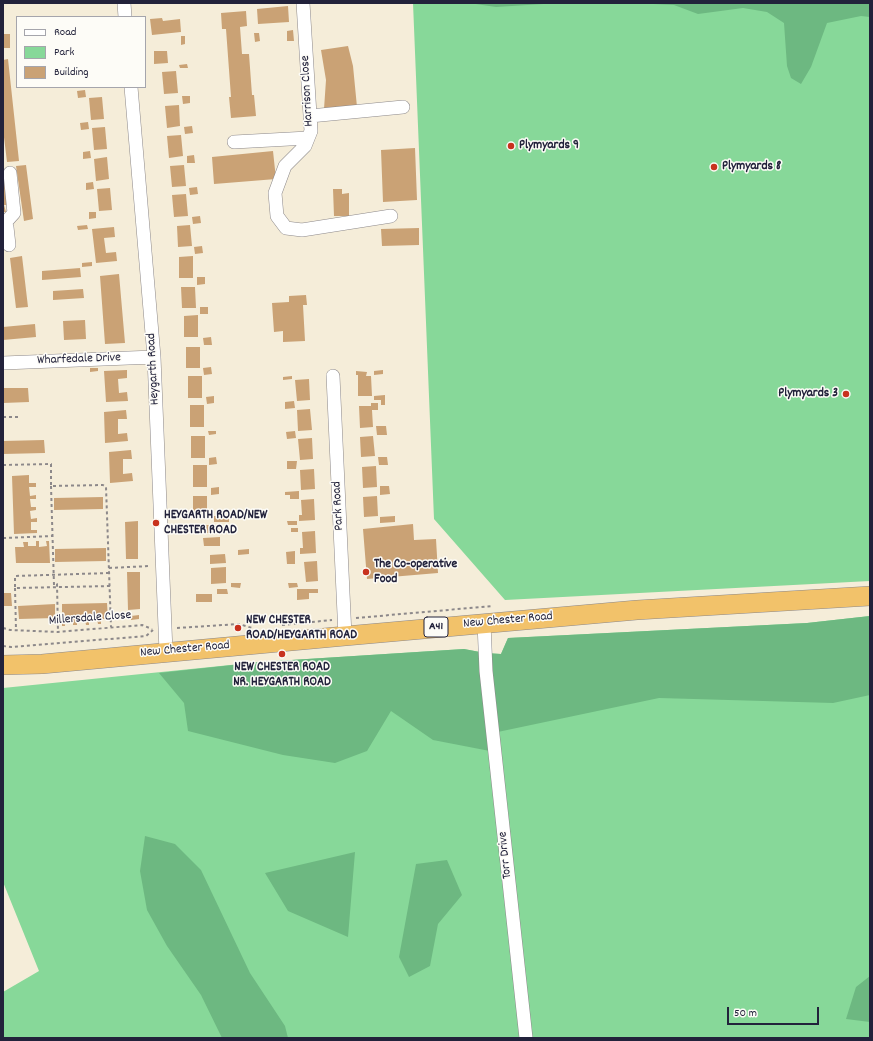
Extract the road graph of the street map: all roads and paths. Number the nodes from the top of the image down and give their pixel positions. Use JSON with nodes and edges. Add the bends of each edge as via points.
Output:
{"nodes":[{"id":1,"x":124,"y":3,"type":"edge"},
{"id":2,"x":303,"y":3,"type":"edge"},
{"id":3,"x":125,"y":16,"type":"edge"},
{"id":4,"x":131,"y":88,"type":"edge"},
{"id":5,"x":403,"y":107,"type":"dead end"},
{"id":6,"x":310,"y":116,"type":"junction"},
{"id":7,"x":308,"y":138,"type":"junction"},
{"id":8,"x":234,"y":142,"type":"dead end"},
{"id":9,"x":10,"y":173,"type":"dead end"},
{"id":10,"x":391,"y":216,"type":"dead end"},
{"id":11,"x":4,"y":224,"type":"edge"},
{"id":12,"x":9,"y":245,"type":"dead end"},
{"id":13,"x":154,"y":357,"type":"junction"},
{"id":14,"x":3,"y":363,"type":"edge"},
{"id":15,"x":333,"y":376,"type":"dead end"},
{"id":16,"x":3,"y":417,"type":"edge"},
{"id":17,"x":20,"y":417,"type":"dead end"},
{"id":18,"x":3,"y":465,"type":"edge"},
{"id":19,"x":52,"y":486,"type":"junction"},
{"id":20,"x":52,"y":536,"type":"junction"},
{"id":21,"x":3,"y":538,"type":"edge"},
{"id":22,"x":163,"y":566,"type":"junction"},
{"id":23,"x":109,"y":568,"type":"junction"},
{"id":24,"x":109,"y":573,"type":"junction"},
{"id":25,"x":53,"y":575,"type":"junction"},
{"id":26,"x":110,"y":586,"type":"junction"},
{"id":27,"x":15,"y":588,"type":"junction"},
{"id":28,"x":57,"y":588,"type":"junction"},
{"id":29,"x":870,"y":596,"type":"edge"},
{"id":30,"x":484,"y":623,"type":"junction"},
{"id":31,"x":111,"y":627,"type":"junction"},
{"id":32,"x":3,"y":628,"type":"edge"},
{"id":33,"x":16,"y":630,"type":"junction"},
{"id":34,"x":153,"y":630,"type":"dead end"},
{"id":35,"x":58,"y":632,"type":"junction"},
{"id":36,"x":345,"y":636,"type":"junction"},
{"id":37,"x":166,"y":652,"type":"junction"},
{"id":38,"x":3,"y":665,"type":"edge"},
{"id":39,"x":526,"y":1038,"type":"edge"}],
"edges":[{"from":1,"to":3,"type":"street"},
{"from":2,"to":6,"type":"street","name":"Harrison Close"},
{"from":4,"to":13,"type":"street","name":"Heygarth Road"},
{"from":5,"to":6,"type":"street"},
{"from":6,"to":7,"type":"street","name":"Harrison Close","via":[[311,131]]},
{"from":7,"to":8,"type":"street"},
{"from":7,"to":10,"type":"street","name":"Harrison Close","via":[[305,146],[285,166],[275,193],[277,216],[286,228],[302,230]]},
{"from":9,"to":11,"type":"street","via":[[14,213]]},
{"from":11,"to":12,"type":"street","via":[[7,227]]},
{"from":13,"to":14,"type":"street","name":"Wharfedale Drive"},
{"from":13,"to":22,"type":"street","name":"Heygarth Road"},
{"from":15,"to":36,"type":"street","name":"Park Road"},
{"from":16,"to":17,"type":"path"},
{"from":18,"to":19,"type":"path","via":[[51,464]]},
{"from":19,"to":20,"type":"path"},
{"from":19,"to":23,"type":"path","via":[[106,487]]},
{"from":20,"to":21,"type":"path"},
{"from":20,"to":25,"type":"path"},
{"from":22,"to":23,"type":"path"},
{"from":22,"to":37,"type":"street","name":"Heygarth Road"},
{"from":23,"to":24,"type":"path"},
{"from":24,"to":25,"type":"path"},
{"from":24,"to":26,"type":"path"},
{"from":25,"to":27,"type":"path","via":[[15,576]]},
{"from":25,"to":28,"type":"path"},
{"from":26,"to":28,"type":"path"},
{"from":26,"to":31,"type":"path"},
{"from":27,"to":28,"type":"path"},
{"from":27,"to":33,"type":"path"},
{"from":28,"to":35,"type":"path"},
{"from":29,"to":30,"type":"highway","name":"New Chester Road","number":"A41","via":[[637,610]]},
{"from":30,"to":36,"type":"highway","name":"New Chester Road","number":"A41"},
{"from":30,"to":39,"type":"street","name":"Torr Drive","via":[[486,671]]},
{"from":31,"to":34,"type":"path","name":"Millersdale Close","via":[[142,625]]},
{"from":31,"to":35,"type":"path","name":"Millersdale Close"},
{"from":32,"to":33,"type":"path","name":"Millersdale Close"},
{"from":33,"to":35,"type":"path","name":"Millersdale Close"},
{"from":36,"to":37,"type":"highway","name":"New Chester Road","number":"A41"},
{"from":37,"to":38,"type":"highway","name":"New Chester Road","number":"A41","via":[[42,664]]}]}
